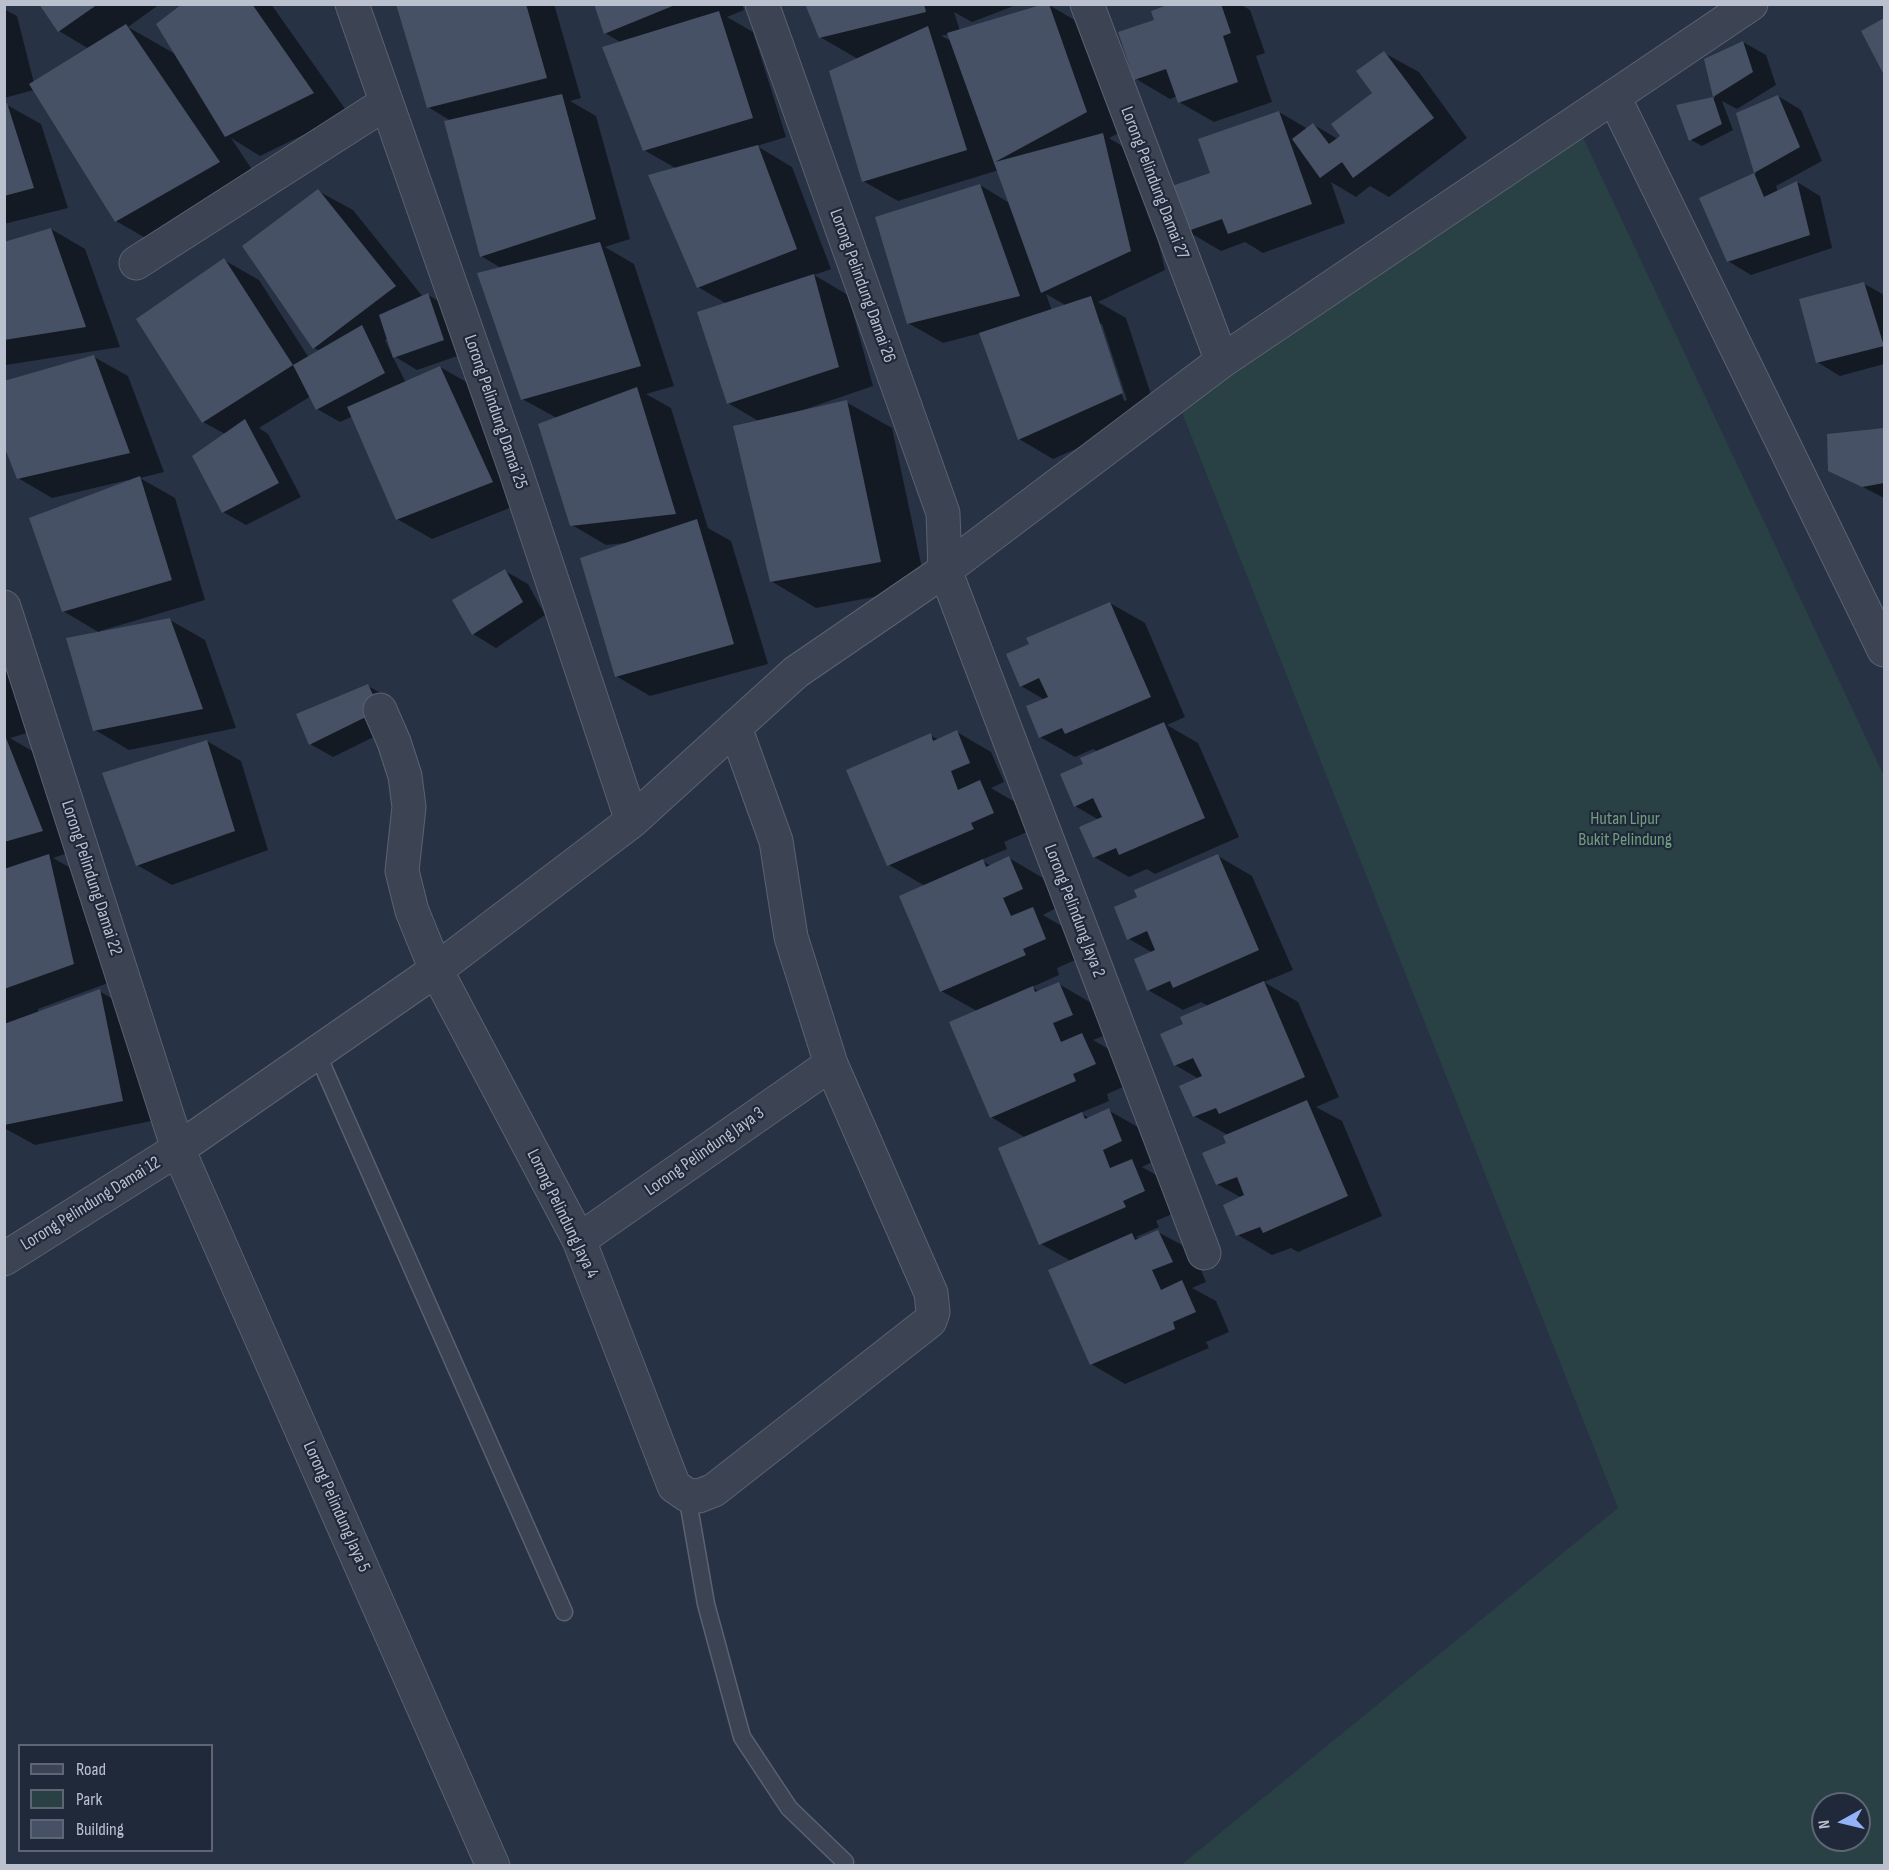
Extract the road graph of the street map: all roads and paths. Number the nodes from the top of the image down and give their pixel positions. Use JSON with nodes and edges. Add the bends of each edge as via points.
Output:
{"nodes":[{"id":1,"x":352,"y":4,"type":"edge"},
{"id":2,"x":762,"y":4,"type":"edge"},
{"id":3,"x":1087,"y":4,"type":"edge"},
{"id":4,"x":1751,"y":4,"type":"edge"},
{"id":5,"x":1614,"y":97,"type":"junction"},
{"id":6,"x":386,"y":103,"type":"junction"},
{"id":7,"x":136,"y":263,"type":"dead end"},
{"id":8,"x":1221,"y":361,"type":"junction"},
{"id":9,"x":945,"y":570,"type":"junction"},
{"id":10,"x":4,"y":607,"type":"edge"},
{"id":11,"x":1884,"y":650,"type":"edge"},
{"id":12,"x":380,"y":710,"type":"dead end"},
{"id":13,"x":735,"y":728,"type":"junction"},
{"id":14,"x":632,"y":821,"type":"junction"},
{"id":15,"x":436,"y":970,"type":"junction"},
{"id":16,"x":317,"y":1053,"type":"junction"},
{"id":17,"x":831,"y":1064,"type":"junction"},
{"id":18,"x":178,"y":1149,"type":"junction"},
{"id":19,"x":579,"y":1240,"type":"junction"},
{"id":20,"x":1204,"y":1253,"type":"dead end"},
{"id":21,"x":4,"y":1259,"type":"edge"},
{"id":22,"x":687,"y":1495,"type":"junction"},
{"id":23,"x":564,"y":1612,"type":"dead end"},
{"id":24,"x":845,"y":1862,"type":"dead end"},
{"id":25,"x":493,"y":1866,"type":"edge"}],
"edges":[{"from":1,"to":6,"type":"street","name":"Lorong Pelindung Damai 25"},
{"from":2,"to":9,"type":"street","name":"Lorong Pelindung Damai 26","via":[[943,513]]},
{"from":3,"to":8,"type":"street","name":"Lorong Pelindung Damai 27"},
{"from":4,"to":5,"type":"street","name":"Lorong Pelindung Damai 12"},
{"from":5,"to":8,"type":"street","name":"Lorong Pelindung Damai 12"},
{"from":5,"to":11,"type":"street"},
{"from":6,"to":7,"type":"street"},
{"from":6,"to":14,"type":"street","name":"Lorong Pelindung Damai 25","via":[[515,469]]},
{"from":8,"to":9,"type":"street","name":"Lorong Pelindung Damai 12"},
{"from":9,"to":13,"type":"street","name":"Lorong Pelindung Damai 12","via":[[796,672]]},
{"from":9,"to":20,"type":"street","name":"Lorong Pelindung Jaya 2"},
{"from":10,"to":18,"type":"street","name":"Lorong Pelindung Damai 22"},
{"from":12,"to":15,"type":"street","name":"Lorong Pelindung Jaya 4","via":[[405,776],[409,807],[402,871],[406,891]]},
{"from":13,"to":14,"type":"street","name":"Lorong Pelindung Damai 12"},
{"from":13,"to":17,"type":"street","via":[[776,841],[791,937]]},
{"from":14,"to":15,"type":"street","name":"Lorong Pelindung Damai 12"},
{"from":15,"to":16,"type":"street","name":"Lorong Pelindung Damai 12"},
{"from":15,"to":19,"type":"street","name":"Lorong Pelindung Jaya 4"},
{"from":16,"to":18,"type":"street","name":"Lorong Pelindung Damai 12"},
{"from":16,"to":23,"type":"lane"},
{"from":17,"to":19,"type":"street","name":"Lorong Pelindung Jaya 3"},
{"from":17,"to":22,"type":"street","via":[[931,1293],[930,1321],[714,1490],[699,1496]]},
{"from":18,"to":21,"type":"street","name":"Lorong Pelindung Damai 12"},
{"from":18,"to":25,"type":"street","name":"Lorong Pelindung Jaya 5"},
{"from":19,"to":22,"type":"street","name":"Lorong Pelindung Jaya 4","via":[[675,1486]]},
{"from":22,"to":24,"type":"lane","via":[[706,1604],[742,1737],[789,1808]]}]}
